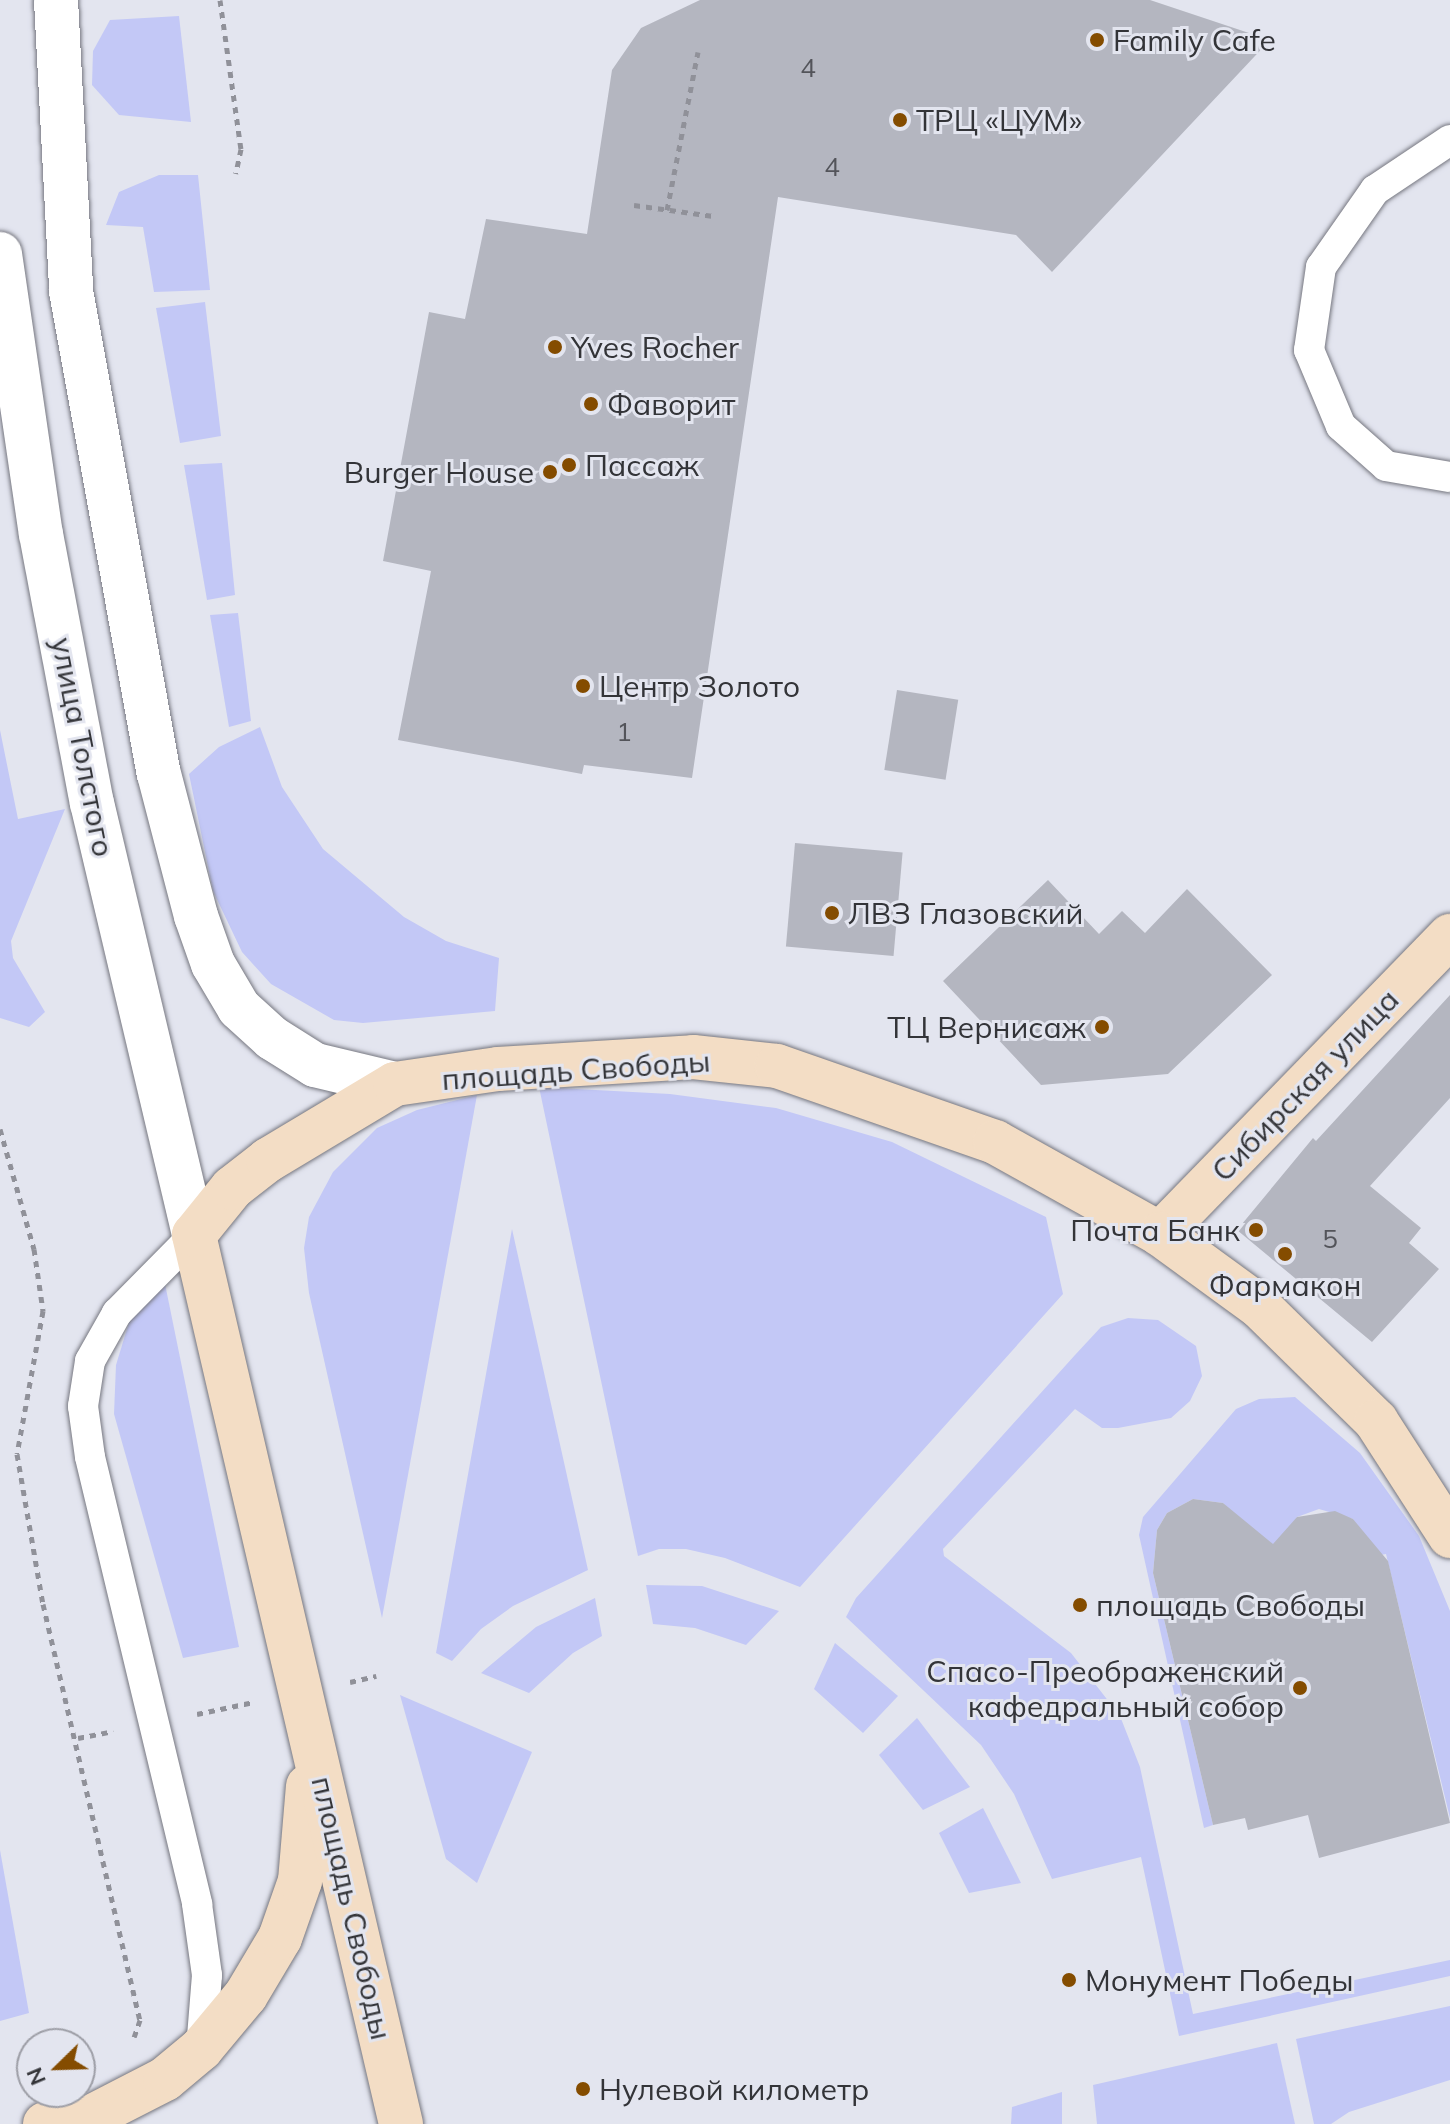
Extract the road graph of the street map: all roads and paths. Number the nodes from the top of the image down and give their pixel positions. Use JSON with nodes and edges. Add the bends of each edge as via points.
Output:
{"nodes":[{"id":1,"x":56,"y":0,"type":"edge"},
{"id":2,"x":220,"y":0,"type":"edge"},
{"id":3,"x":698,"y":52,"type":"dead end"},
{"id":4,"x":1450,"y":140,"type":"edge"},
{"id":5,"x":236,"y":173,"type":"dead end"},
{"id":6,"x":634,"y":205,"type":"dead end"},
{"id":7,"x":667,"y":210,"type":"junction"},
{"id":8,"x":713,"y":216,"type":"dead end"},
{"id":9,"x":0,"y":254,"type":"edge"},
{"id":10,"x":1450,"y":477,"type":"edge"},
{"id":11,"x":1450,"y":936,"type":"edge"},
{"id":12,"x":395,"y":1084,"type":"junction"},
{"id":13,"x":0,"y":1129,"type":"edge"},
{"id":14,"x":1160,"y":1234,"type":"junction"},
{"id":15,"x":194,"y":1235,"type":"junction"},
{"id":16,"x":1450,"y":1536,"type":"edge"},
{"id":17,"x":376,"y":1676,"type":"dead end"},
{"id":18,"x":302,"y":1692,"type":"junction"},
{"id":19,"x":157,"y":1722,"type":"junction"},
{"id":20,"x":78,"y":1738,"type":"junction"},
{"id":21,"x":131,"y":2049,"type":"dead end"},
{"id":22,"x":201,"y":2049,"type":"junction"},
{"id":23,"x":105,"y":2120,"type":"edge"},
{"id":24,"x":45,"y":2124,"type":"edge"},
{"id":25,"x":401,"y":2124,"type":"edge"}],
"edges":[{"from":1,"to":12,"type":"street","name":"площадь Свободы","via":[[71,291],[159,774],[196,916],[213,964],[239,1008],[272,1038],[315,1065]]},
{"from":2,"to":5,"type":"path","via":[[241,149]]},
{"from":3,"to":7,"type":"path"},
{"from":4,"to":10,"type":"lane","via":[[1375,190],[1321,267],[1309,350],[1341,426],[1352,436],[1386,466]]},
{"from":6,"to":7,"type":"path"},
{"from":7,"to":8,"type":"path"},
{"from":9,"to":15,"type":"street","name":"улица Толстого","via":[[41,534],[92,803]]},
{"from":11,"to":14,"type":"main road","name":"Сибирская улица"},
{"from":12,"to":14,"type":"main road","name":"площадь Свободы","via":[[498,1069],[693,1057],[777,1066],[995,1142]]},
{"from":12,"to":15,"type":"main road","name":"площадь Свободы","via":[[268,1160],[232,1188]]},
{"from":13,"to":20,"type":"path","via":[[34,1249],[43,1311],[17,1454],[43,1604]]},
{"from":14,"to":16,"type":"main road","name":"площадь Свободы","via":[[1219,1274],[1324,1365],[1376,1421]]},
{"from":15,"to":18,"type":"main road","name":"площадь Свободы"},
{"from":15,"to":19,"type":"lane","via":[[117,1313],[90,1361],[83,1406],[90,1457]]},
{"from":17,"to":18,"type":"path"},
{"from":18,"to":19,"type":"path"},
{"from":18,"to":22,"type":"main road","name":"площадь Свободы","via":[[310,1811],[300,1881],[273,1949],[246,1995]]},
{"from":18,"to":25,"type":"main road","name":"площадь Свободы"},
{"from":19,"to":20,"type":"path"},
{"from":19,"to":22,"type":"lane","via":[[207,1975]]},
{"from":20,"to":21,"type":"path","via":[[140,2020]]},
{"from":22,"to":23,"type":"main road","name":"площадь Свободы"},
{"from":23,"to":24,"type":"main road","name":"площадь Свободы"}]}
